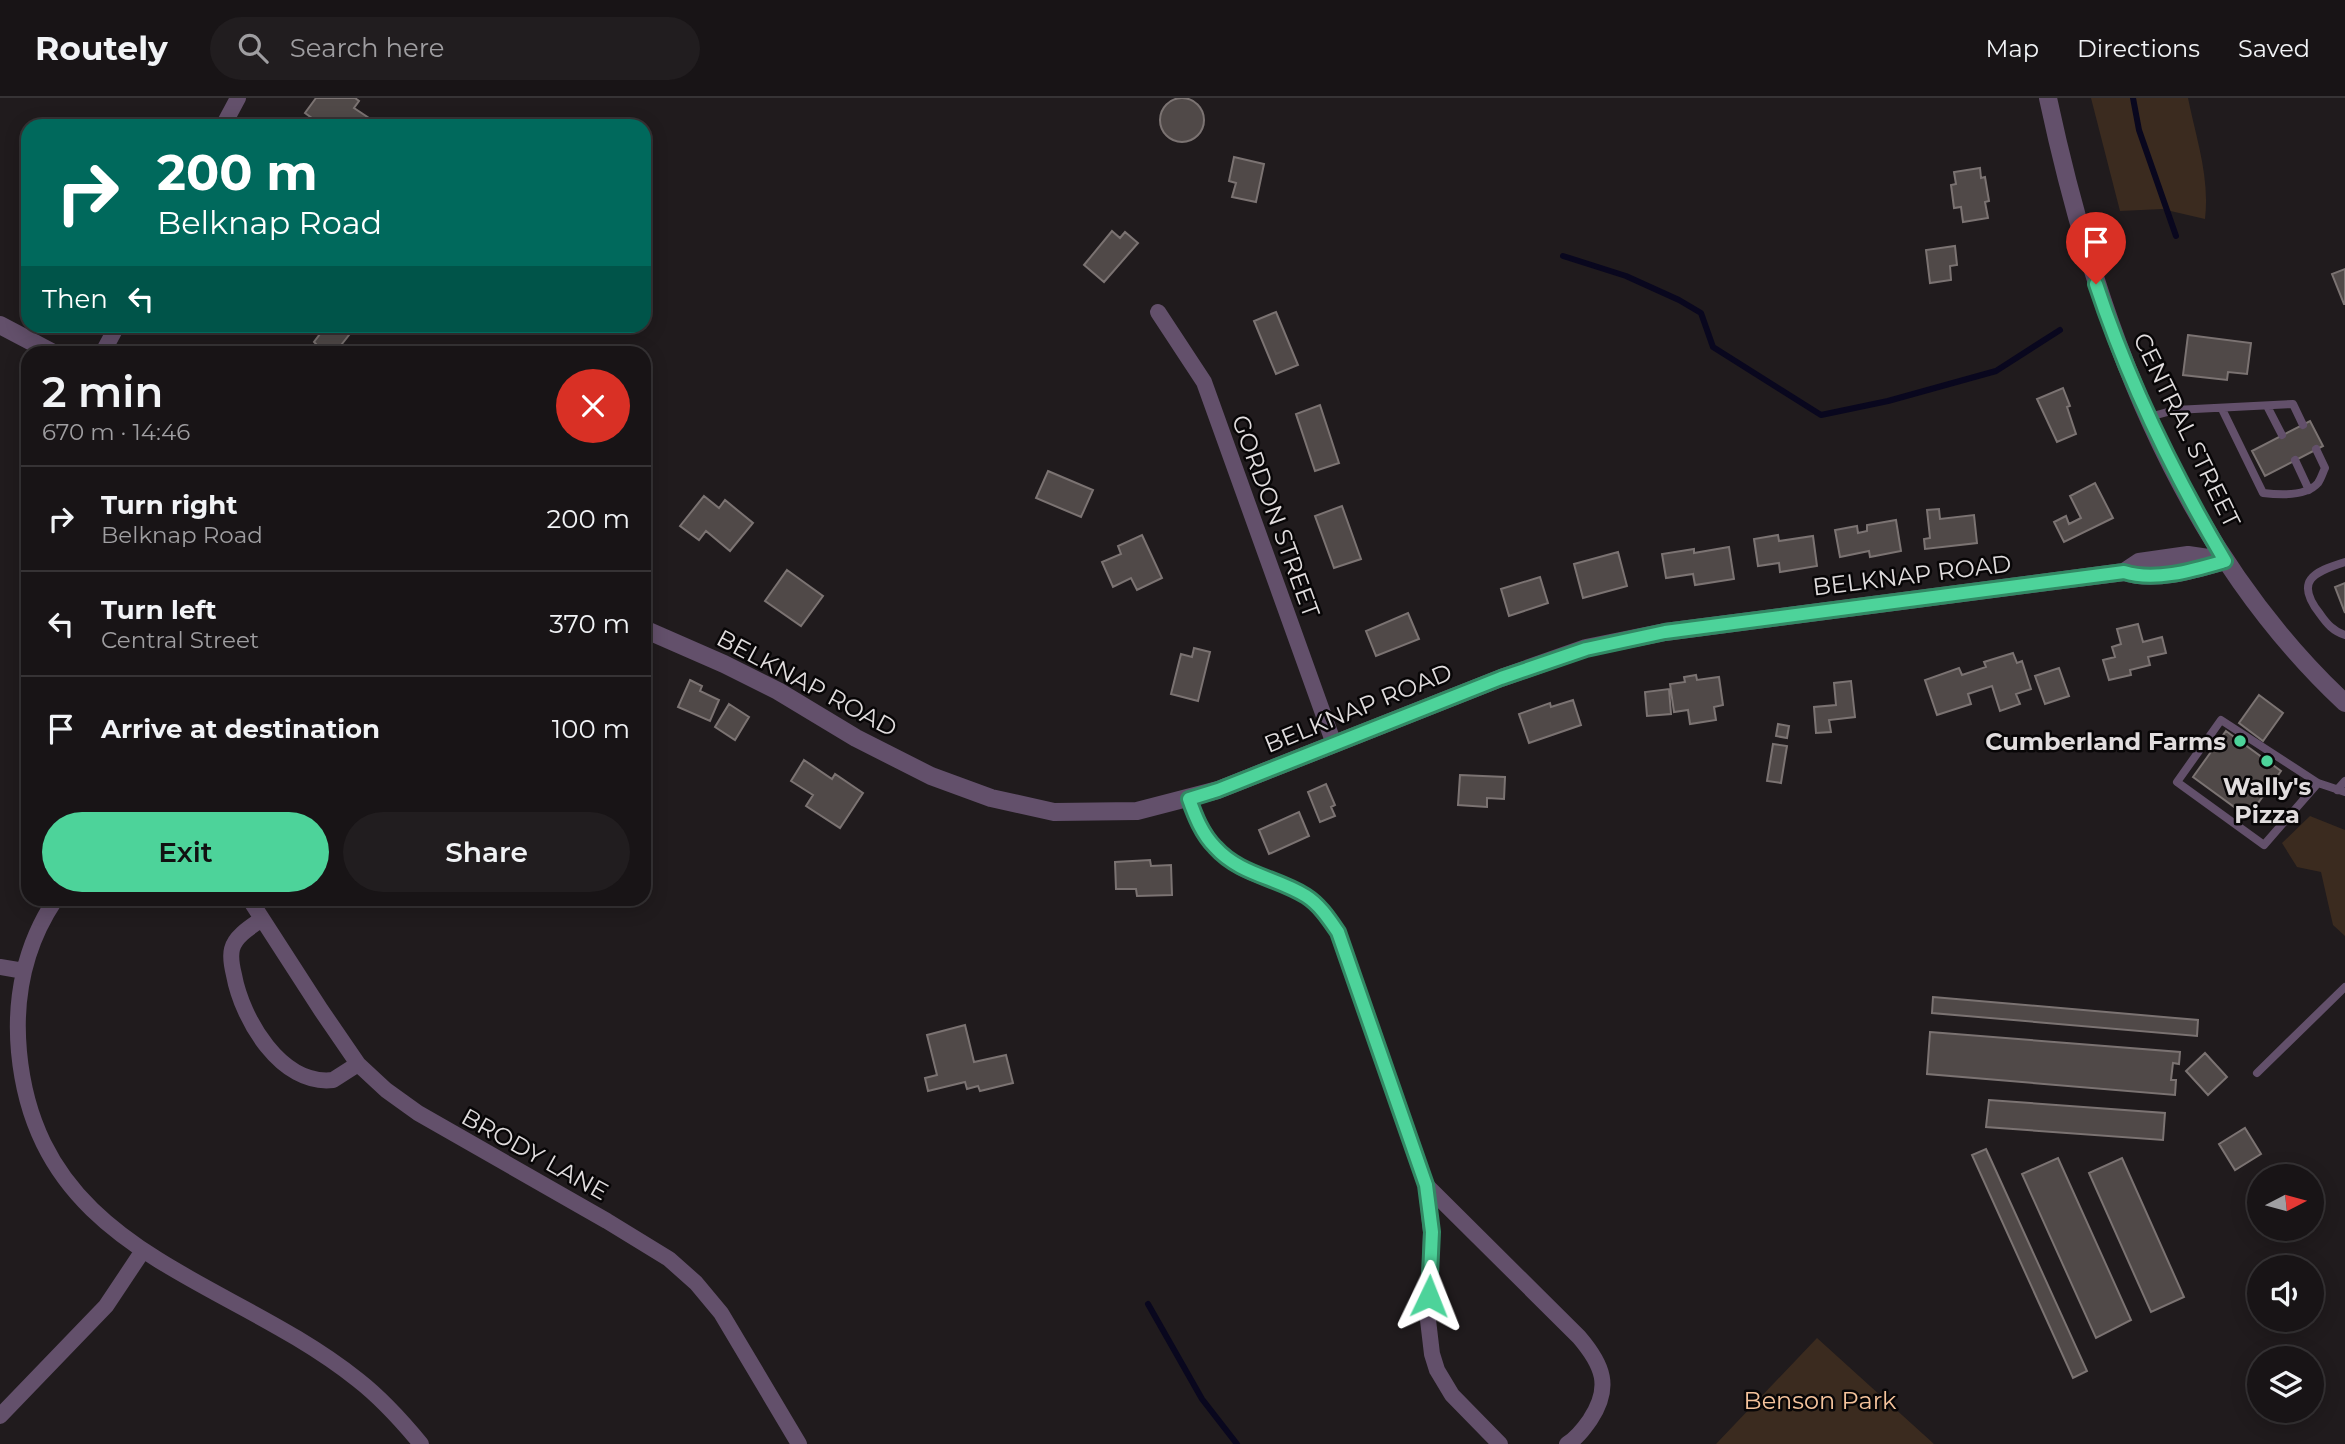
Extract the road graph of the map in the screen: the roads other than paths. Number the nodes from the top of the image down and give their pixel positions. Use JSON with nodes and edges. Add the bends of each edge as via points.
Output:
{"nodes":[{"id":1,"x":238,"y":98,"type":"edge"},
{"id":2,"x":2048,"y":98,"type":"edge"},
{"id":3,"x":227,"y":119,"type":"edge"},
{"id":4,"x":1158,"y":312,"type":"dead end"},
{"id":5,"x":0,"y":325,"type":"edge"},
{"id":6,"x":40,"y":346,"type":"edge"},
{"id":7,"x":2267,"y":406,"type":"junction"},
{"id":8,"x":2222,"y":409,"type":"junction"},
{"id":9,"x":2149,"y":417,"type":"junction"},
{"id":10,"x":2303,"y":425,"type":"dead end"},
{"id":11,"x":2282,"y":435,"type":"dead end"},
{"id":12,"x":2316,"y":449,"type":"dead end"},
{"id":13,"x":2295,"y":460,"type":"dead end"},
{"id":14,"x":2309,"y":490,"type":"junction"},
{"id":15,"x":2225,"y":561,"type":"junction"},
{"id":16,"x":2345,"y":562,"type":"edge"},
{"id":17,"x":651,"y":632,"type":"edge"},
{"id":18,"x":2345,"y":635,"type":"edge"},
{"id":19,"x":2345,"y":703,"type":"edge"},
{"id":20,"x":1334,"y":744,"type":"junction"},
{"id":21,"x":2345,"y":781,"type":"edge"},
{"id":22,"x":2318,"y":783,"type":"junction"},
{"id":23,"x":2341,"y":791,"type":"edge"},
{"id":24,"x":1189,"y":799,"type":"junction"},
{"id":25,"x":52,"y":906,"type":"edge"},
{"id":26,"x":254,"y":906,"type":"edge"},
{"id":27,"x":262,"y":919,"type":"junction"},
{"id":28,"x":0,"y":967,"type":"edge"},
{"id":29,"x":24,"y":971,"type":"junction"},
{"id":30,"x":2345,"y":987,"type":"edge"},
{"id":31,"x":358,"y":1064,"type":"junction"},
{"id":32,"x":2257,"y":1073,"type":"dead end"},
{"id":33,"x":1426,"y":1185,"type":"junction"},
{"id":34,"x":142,"y":1252,"type":"junction"},
{"id":35,"x":6,"y":1401,"type":"edge"},
{"id":36,"x":0,"y":1416,"type":"edge"},
{"id":37,"x":421,"y":1444,"type":"edge"},
{"id":38,"x":799,"y":1444,"type":"edge"},
{"id":39,"x":1500,"y":1444,"type":"edge"},
{"id":40,"x":1567,"y":1444,"type":"edge"}],
"edges":[{"from":1,"to":3,"type":"street"},
{"from":2,"to":9,"type":"street","name":"CENTRAL STREET","via":[[2088,260]]},
{"from":4,"to":20,"type":"street","name":"GORDON STREET","via":[[1204,382]]},
{"from":5,"to":6,"type":"street"},
{"from":7,"to":8,"type":"lane"},
{"from":7,"to":10,"type":"lane","via":[[2293,404]]},
{"from":7,"to":11,"type":"lane"},
{"from":8,"to":9,"type":"lane","via":[[2175,410]]},
{"from":8,"to":14,"type":"lane","via":[[2263,493],[2280,496]]},
{"from":9,"to":15,"type":"street","name":"CENTRAL STREET"},
{"from":12,"to":14,"type":"lane","via":[[2325,468]]},
{"from":13,"to":14,"type":"lane"},
{"from":15,"to":19,"type":"street","name":"CENTRAL STREET","via":[[2282,636]]},
{"from":15,"to":20,"type":"street","name":"BELKNAP ROAD","via":[[2140,577],[2124,572],[1665,632],[1586,649]]},
{"from":16,"to":18,"type":"lane","via":[[2322,569],[2307,589],[2309,600],[2330,627]]},
{"from":17,"to":24,"type":"street","name":"BELKNAP ROAD","via":[[778,691],[931,776],[991,798],[1054,812],[1137,811]]},
{"from":20,"to":24,"type":"street","name":"BELKNAP ROAD"},
{"from":21,"to":23,"type":"lane"},
{"from":22,"to":22,"type":"lane","via":[[2221,720],[2176,782],[2264,845]]},
{"from":22,"to":23,"type":"lane"},
{"from":24,"to":33,"type":"street","via":[[1204,833],[1226,858],[1241,869],[1306,895],[1338,932]]},
{"from":25,"to":29,"type":"street","via":[[37,931]]},
{"from":26,"to":27,"type":"street","name":"BRODY LANE"},
{"from":27,"to":31,"type":"street","name":"BRODY LANE"},
{"from":27,"to":31,"type":"street","via":[[235,942],[231,952],[236,987],[254,1030],[271,1051],[310,1077],[333,1080]]},
{"from":28,"to":29,"type":"street"},
{"from":29,"to":34,"type":"street","via":[[18,1045],[36,1130],[68,1183]]},
{"from":30,"to":32,"type":"lane"},
{"from":31,"to":38,"type":"street","name":"BRODY LANE","via":[[418,1114],[669,1259],[721,1313]]},
{"from":33,"to":39,"type":"street","via":[[1432,1232],[1428,1320],[1432,1354],[1452,1395]]},
{"from":33,"to":40,"type":"street","via":[[1579,1337],[1598,1362],[1603,1387],[1599,1405]]},
{"from":34,"to":35,"type":"street","via":[[106,1306]]},
{"from":34,"to":37,"type":"street","via":[[332,1362],[381,1401]]},
{"from":35,"to":36,"type":"street"}]}
